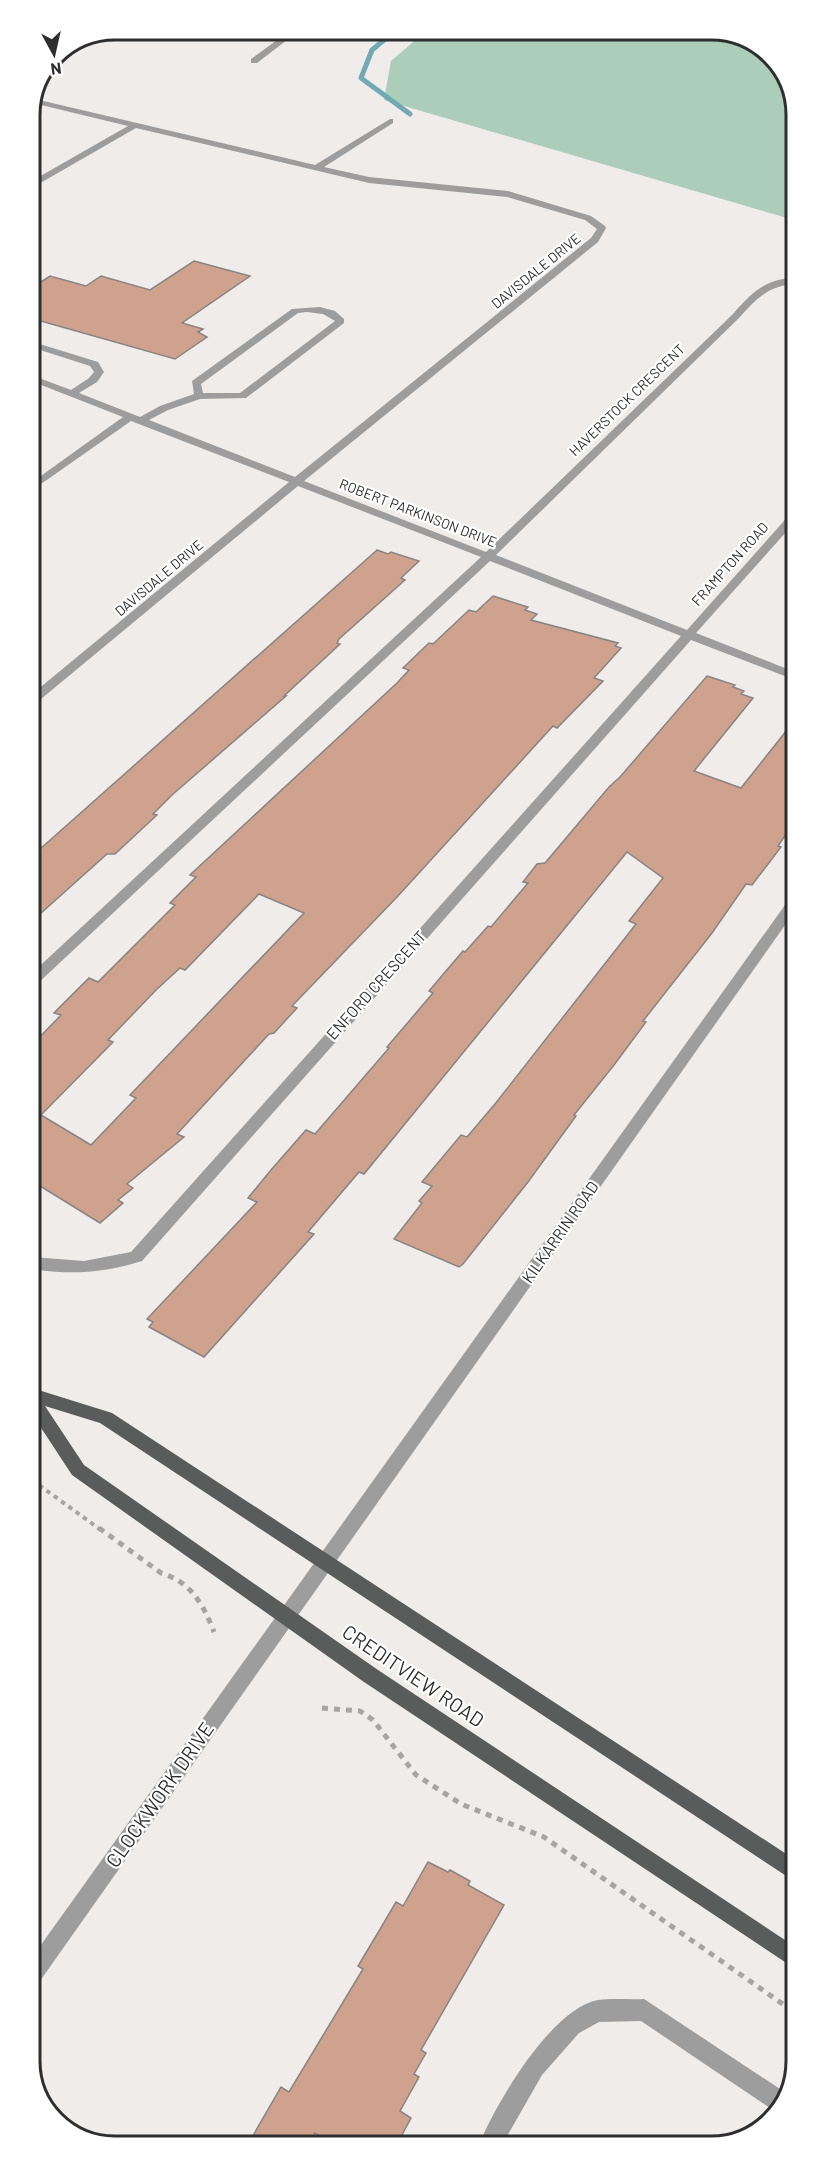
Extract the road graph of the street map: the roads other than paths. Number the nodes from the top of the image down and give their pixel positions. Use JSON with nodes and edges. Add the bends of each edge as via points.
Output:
{"nodes":[{"id":1,"x":281,"y":41,"type":"edge"},
{"id":2,"x":254,"y":61,"type":"dead end"},
{"id":3,"x":42,"y":103,"type":"edge"},
{"id":4,"x":390,"y":121,"type":"dead end"},
{"id":5,"x":133,"y":126,"type":"junction"},
{"id":6,"x":316,"y":168,"type":"junction"},
{"id":7,"x":41,"y":180,"type":"edge"},
{"id":8,"x":786,"y":282,"type":"edge"},
{"id":9,"x":41,"y":347,"type":"edge"},
{"id":10,"x":41,"y":382,"type":"edge"},
{"id":11,"x":71,"y":394,"type":"junction"},
{"id":12,"x":199,"y":396,"type":"junction"},
{"id":13,"x":135,"y":419,"type":"junction"},
{"id":14,"x":41,"y":481,"type":"edge"},
{"id":15,"x":296,"y":482,"type":"junction"},
{"id":16,"x":786,"y":524,"type":"edge"},
{"id":17,"x":488,"y":556,"type":"junction"},
{"id":18,"x":688,"y":635,"type":"junction"},
{"id":19,"x":786,"y":673,"type":"edge"},
{"id":20,"x":41,"y":693,"type":"edge"},
{"id":21,"x":786,"y":914,"type":"edge"},
{"id":22,"x":41,"y":973,"type":"edge"},
{"id":23,"x":41,"y":1265,"type":"edge"},
{"id":24,"x":41,"y":1398,"type":"edge"},
{"id":25,"x":41,"y":1414,"type":"edge"},
{"id":26,"x":325,"y":1563,"type":"junction"},
{"id":27,"x":287,"y":1616,"type":"junction"},
{"id":28,"x":786,"y":1866,"type":"edge"},
{"id":29,"x":786,"y":1953,"type":"edge"},
{"id":30,"x":41,"y":1963,"type":"edge"},
{"id":31,"x":776,"y":2099,"type":"edge"},
{"id":32,"x":495,"y":2136,"type":"edge"}],
"edges":[{"from":1,"to":2,"type":"street"},
{"from":3,"to":5,"type":"street","name":"DAVISDALE DRIVE"},
{"from":4,"to":6,"type":"street"},
{"from":5,"to":6,"type":"street","name":"DAVISDALE DRIVE"},
{"from":5,"to":7,"type":"street"},
{"from":6,"to":15,"type":"street","name":"DAVISDALE DRIVE","via":[[369,180],[508,194],[588,218],[602,228],[594,240]]},
{"from":8,"to":17,"type":"street","name":"HAVERSTOCK CRESCENT","via":[[759,291]]},
{"from":9,"to":11,"type":"street","via":[[94,364],[99,372],[93,381]]},
{"from":10,"to":11,"type":"street","name":"ROBERT PARKINSON DRIVE"},
{"from":11,"to":13,"type":"street","name":"ROBERT PARKINSON DRIVE"},
{"from":12,"to":12,"type":"street","via":[[242,396],[341,321],[337,316],[310,308],[295,311],[196,383]]},
{"from":12,"to":13,"type":"street"},
{"from":13,"to":14,"type":"street"},
{"from":13,"to":15,"type":"street","name":"ROBERT PARKINSON DRIVE"},
{"from":15,"to":17,"type":"street","name":"ROBERT PARKINSON DRIVE"},
{"from":15,"to":20,"type":"street","name":"DAVISDALE DRIVE"},
{"from":16,"to":18,"type":"street","name":"FRAMPTON ROAD"},
{"from":17,"to":18,"type":"street","name":"ROBERT PARKINSON DRIVE"},
{"from":17,"to":22,"type":"street"},
{"from":18,"to":19,"type":"street","name":"ROBERT PARKINSON DRIVE"},
{"from":18,"to":23,"type":"street","name":"ENFORD CRESCENT","via":[[136,1257],[101,1267],[66,1269]]},
{"from":21,"to":26,"type":"street","name":"KILKARRIN ROAD"},
{"from":24,"to":26,"type":"main road","via":[[106,1418]]},
{"from":25,"to":27,"type":"main road","name":"CREDITVIEW ROAD","via":[[78,1470]]},
{"from":26,"to":27,"type":"street","name":"KILKARRIN ROAD"},
{"from":26,"to":28,"type":"main road"},
{"from":27,"to":29,"type":"main road","name":"CREDITVIEW ROAD"},
{"from":27,"to":30,"type":"street","name":"CLOCKWORK DRIVE"},
{"from":31,"to":32,"type":"street","via":[[644,2010],[597,2011],[572,2025],[534,2067]]}]}
